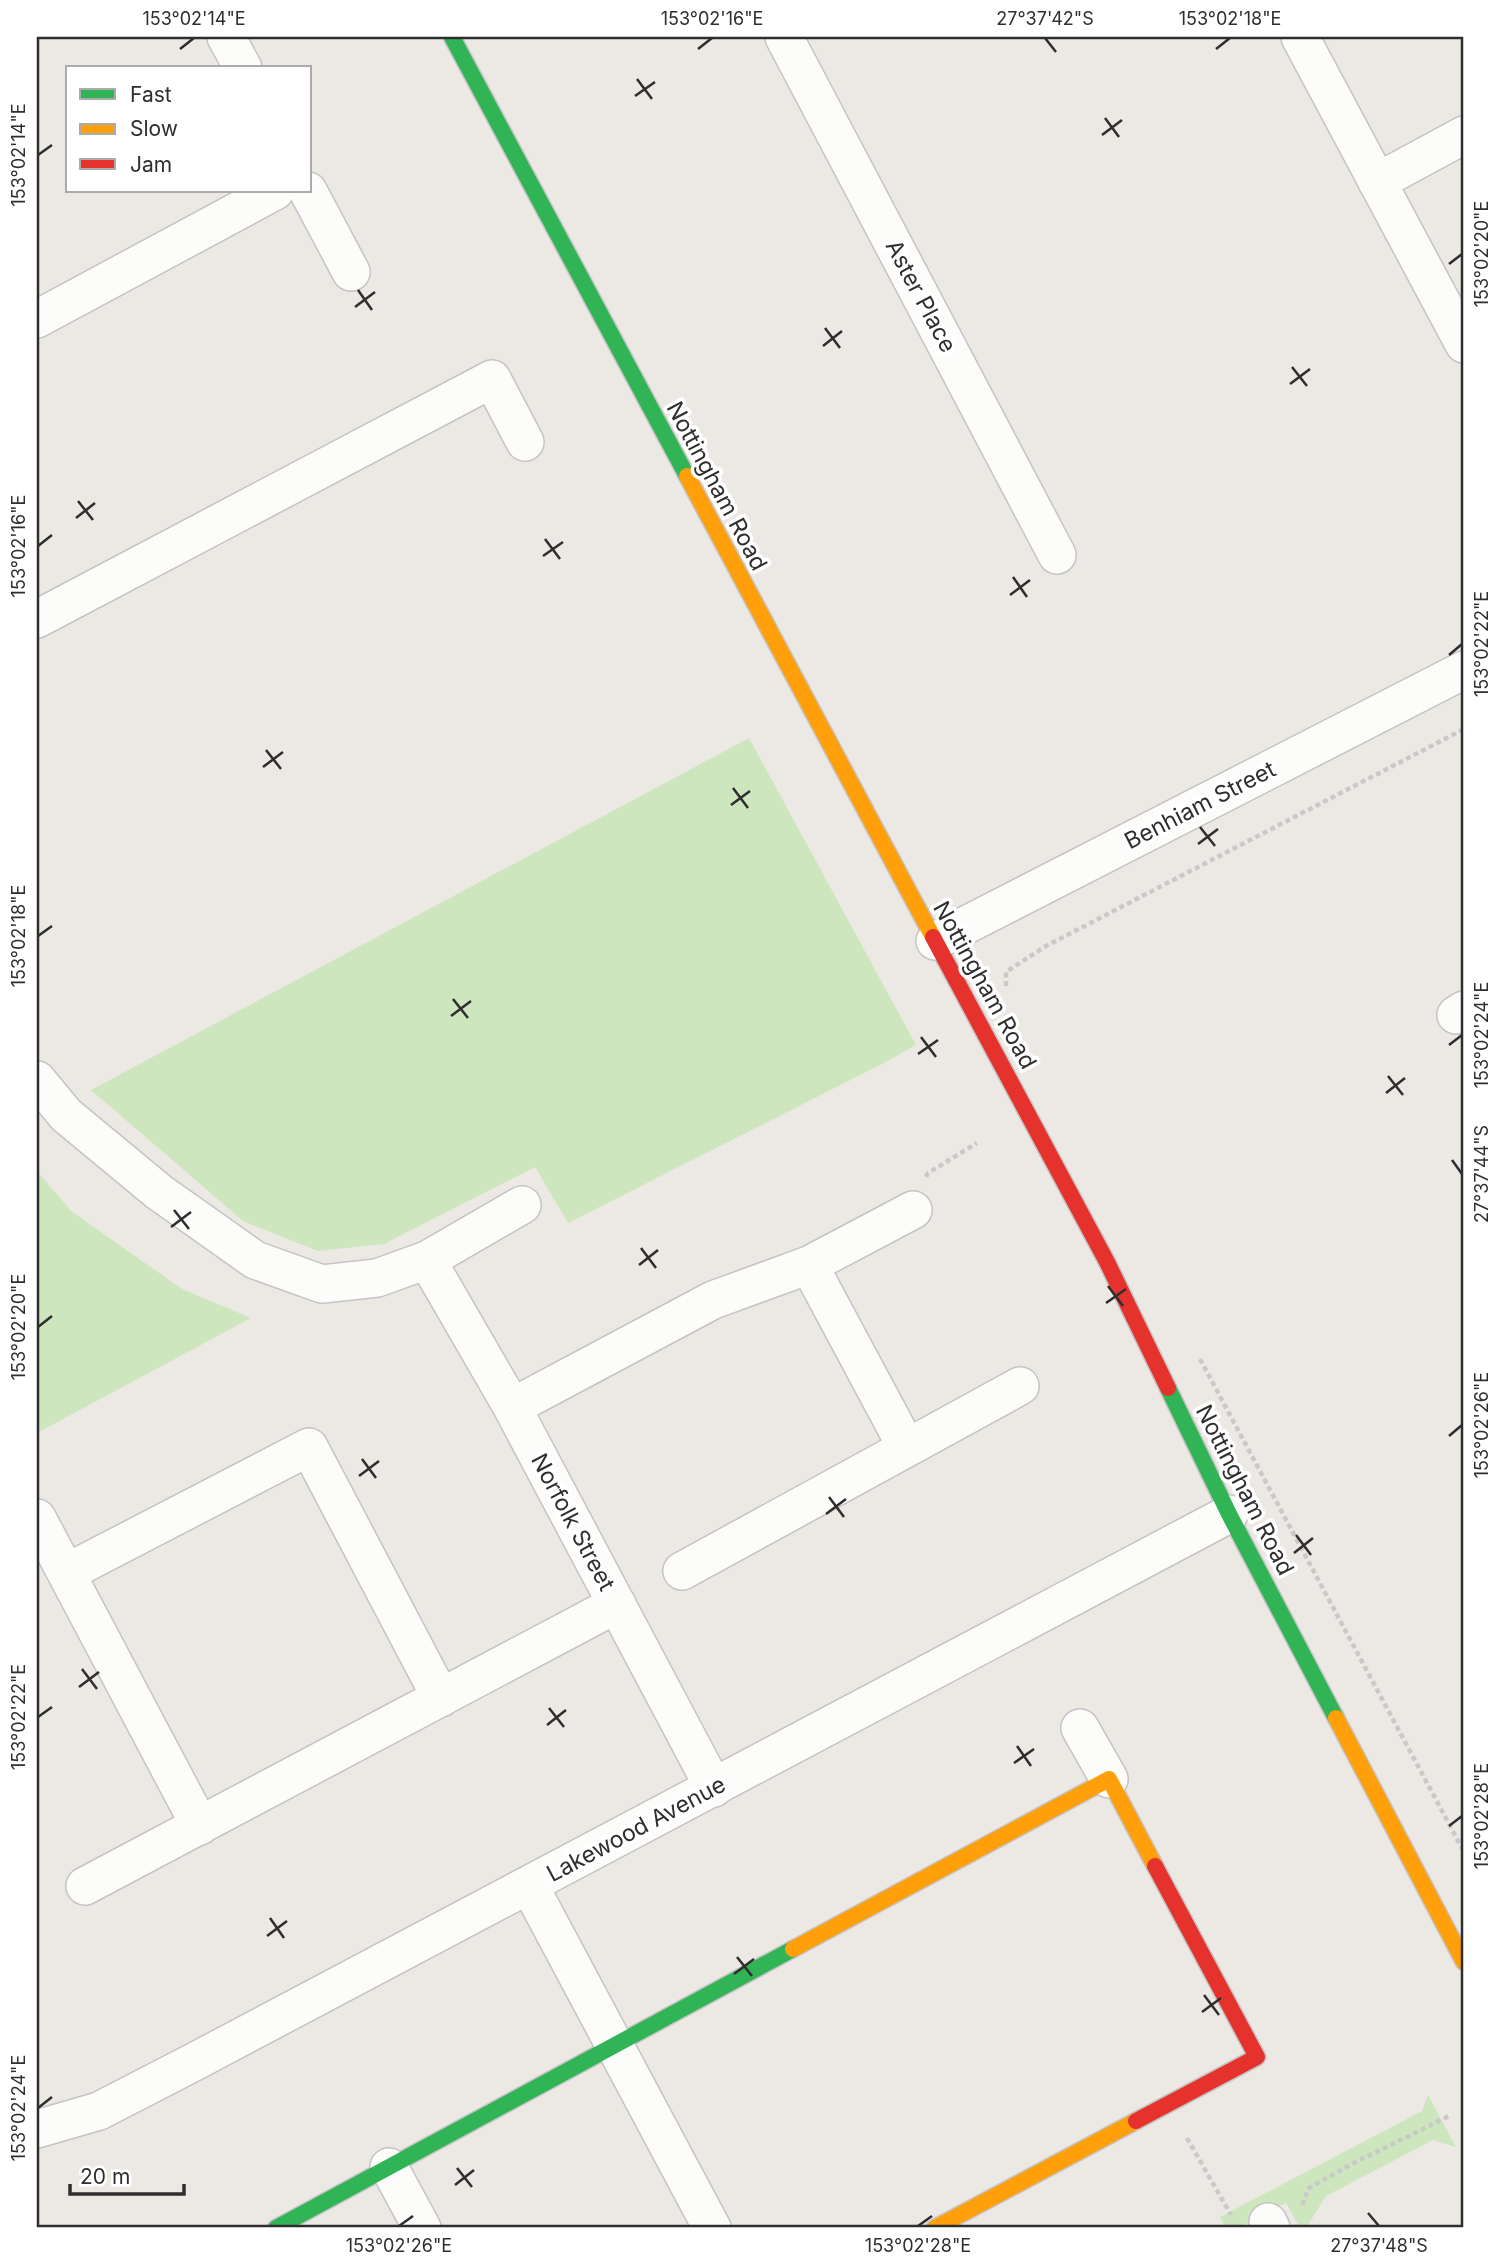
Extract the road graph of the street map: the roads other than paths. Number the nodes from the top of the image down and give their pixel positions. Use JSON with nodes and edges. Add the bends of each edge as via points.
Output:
{"nodes":[{"id":1,"x":226,"y":37,"type":"edge"},
{"id":2,"x":452,"y":37,"type":"edge"},
{"id":3,"x":784,"y":37,"type":"edge"},
{"id":4,"x":1300,"y":37,"type":"edge"},
{"id":5,"x":242,"y":66,"type":"edge"},
{"id":6,"x":1464,"y":135,"type":"edge"},
{"id":7,"x":1377,"y":182,"type":"junction"},
{"id":8,"x":273,"y":192,"type":"edge"},
{"id":9,"x":309,"y":192,"type":"edge"},
{"id":10,"x":351,"y":272,"type":"dead end"},
{"id":11,"x":37,"y":318,"type":"edge"},
{"id":12,"x":1464,"y":344,"type":"edge"},
{"id":13,"x":525,"y":442,"type":"dead end"},
{"id":14,"x":1057,"y":555,"type":"dead end"},
{"id":15,"x":37,"y":619,"type":"edge"},
{"id":16,"x":1464,"y":670,"type":"edge"},
{"id":17,"x":935,"y":941,"type":"junction"},
{"id":18,"x":37,"y":1080,"type":"edge"},
{"id":19,"x":522,"y":1205,"type":"dead end"},
{"id":20,"x":913,"y":1210,"type":"road end"},
{"id":21,"x":427,"y":1260,"type":"junction"},
{"id":22,"x":809,"y":1265,"type":"junction"},
{"id":23,"x":1020,"y":1387,"type":"dead end"},
{"id":24,"x":512,"y":1407,"type":"junction"},
{"id":25,"x":907,"y":1448,"type":"junction"},
{"id":26,"x":1229,"y":1514,"type":"junction"},
{"id":27,"x":37,"y":1518,"type":"edge"},
{"id":28,"x":682,"y":1571,"type":"dead end"},
{"id":29,"x":66,"y":1573,"type":"junction"},
{"id":30,"x":617,"y":1604,"type":"junction"},
{"id":31,"x":440,"y":1698,"type":"junction"},
{"id":32,"x":1080,"y":1728,"type":"dead end"},
{"id":33,"x":1109,"y":1779,"type":"junction"},
{"id":34,"x":714,"y":1788,"type":"junction"},
{"id":35,"x":200,"y":1826,"type":"junction"},
{"id":36,"x":529,"y":1885,"type":"junction"},
{"id":37,"x":85,"y":1886,"type":"dead end"},
{"id":38,"x":1464,"y":1962,"type":"edge"},
{"id":39,"x":614,"y":2046,"type":"junction"},
{"id":40,"x":37,"y":2129,"type":"edge"},
{"id":41,"x":389,"y":2167,"type":"junction"},
{"id":42,"x":276,"y":2228,"type":"edge"},
{"id":43,"x":422,"y":2228,"type":"edge"},
{"id":44,"x":712,"y":2228,"type":"edge"},
{"id":45,"x":935,"y":2228,"type":"edge"}],
"edges":[{"from":1,"to":5,"type":"street"},
{"from":2,"to":17,"type":"street","name":"Nottingham Road"},
{"from":3,"to":14,"type":"street","name":"Aster Place"},
{"from":4,"to":7,"type":"street"},
{"from":6,"to":7,"type":"street"},
{"from":7,"to":12,"type":"street"},
{"from":8,"to":11,"type":"street"},
{"from":9,"to":10,"type":"street"},
{"from":13,"to":15,"type":"street","via":[[492,379]]},
{"from":16,"to":17,"type":"street","name":"Benhiam Street"},
{"from":17,"to":26,"type":"street","name":"Nottingham Road","via":[[1107,1262]]},
{"from":18,"to":21,"type":"street","via":[[66,1115],[128,1167],[255,1260],[322,1284],[377,1278]]},
{"from":19,"to":21,"type":"street"},
{"from":20,"to":22,"type":"street"},
{"from":21,"to":24,"type":"street","name":"Norfolk Street"},
{"from":22,"to":24,"type":"street","via":[[713,1300]]},
{"from":22,"to":25,"type":"street"},
{"from":23,"to":25,"type":"street"},
{"from":24,"to":30,"type":"street","name":"Norfolk Street"},
{"from":25,"to":28,"type":"street"},
{"from":26,"to":34,"type":"street","name":"Lakewood Avenue"},
{"from":26,"to":38,"type":"street","name":"Nottingham Road"},
{"from":27,"to":29,"type":"street"},
{"from":29,"to":31,"type":"street","via":[[309,1447]]},
{"from":29,"to":35,"type":"street"},
{"from":30,"to":31,"type":"street"},
{"from":30,"to":34,"type":"street","name":"Norfolk Street"},
{"from":31,"to":35,"type":"street"},
{"from":32,"to":33,"type":"street"},
{"from":33,"to":39,"type":"street"},
{"from":33,"to":45,"type":"street","via":[[1257,2057]]},
{"from":34,"to":36,"type":"street","name":"Lakewood Avenue"},
{"from":35,"to":37,"type":"street"},
{"from":36,"to":39,"type":"street"},
{"from":36,"to":40,"type":"street","name":"Lakewood Avenue","via":[[99,2110]]},
{"from":39,"to":41,"type":"street"},
{"from":39,"to":44,"type":"street"},
{"from":41,"to":42,"type":"street"},
{"from":41,"to":43,"type":"street"}]}
